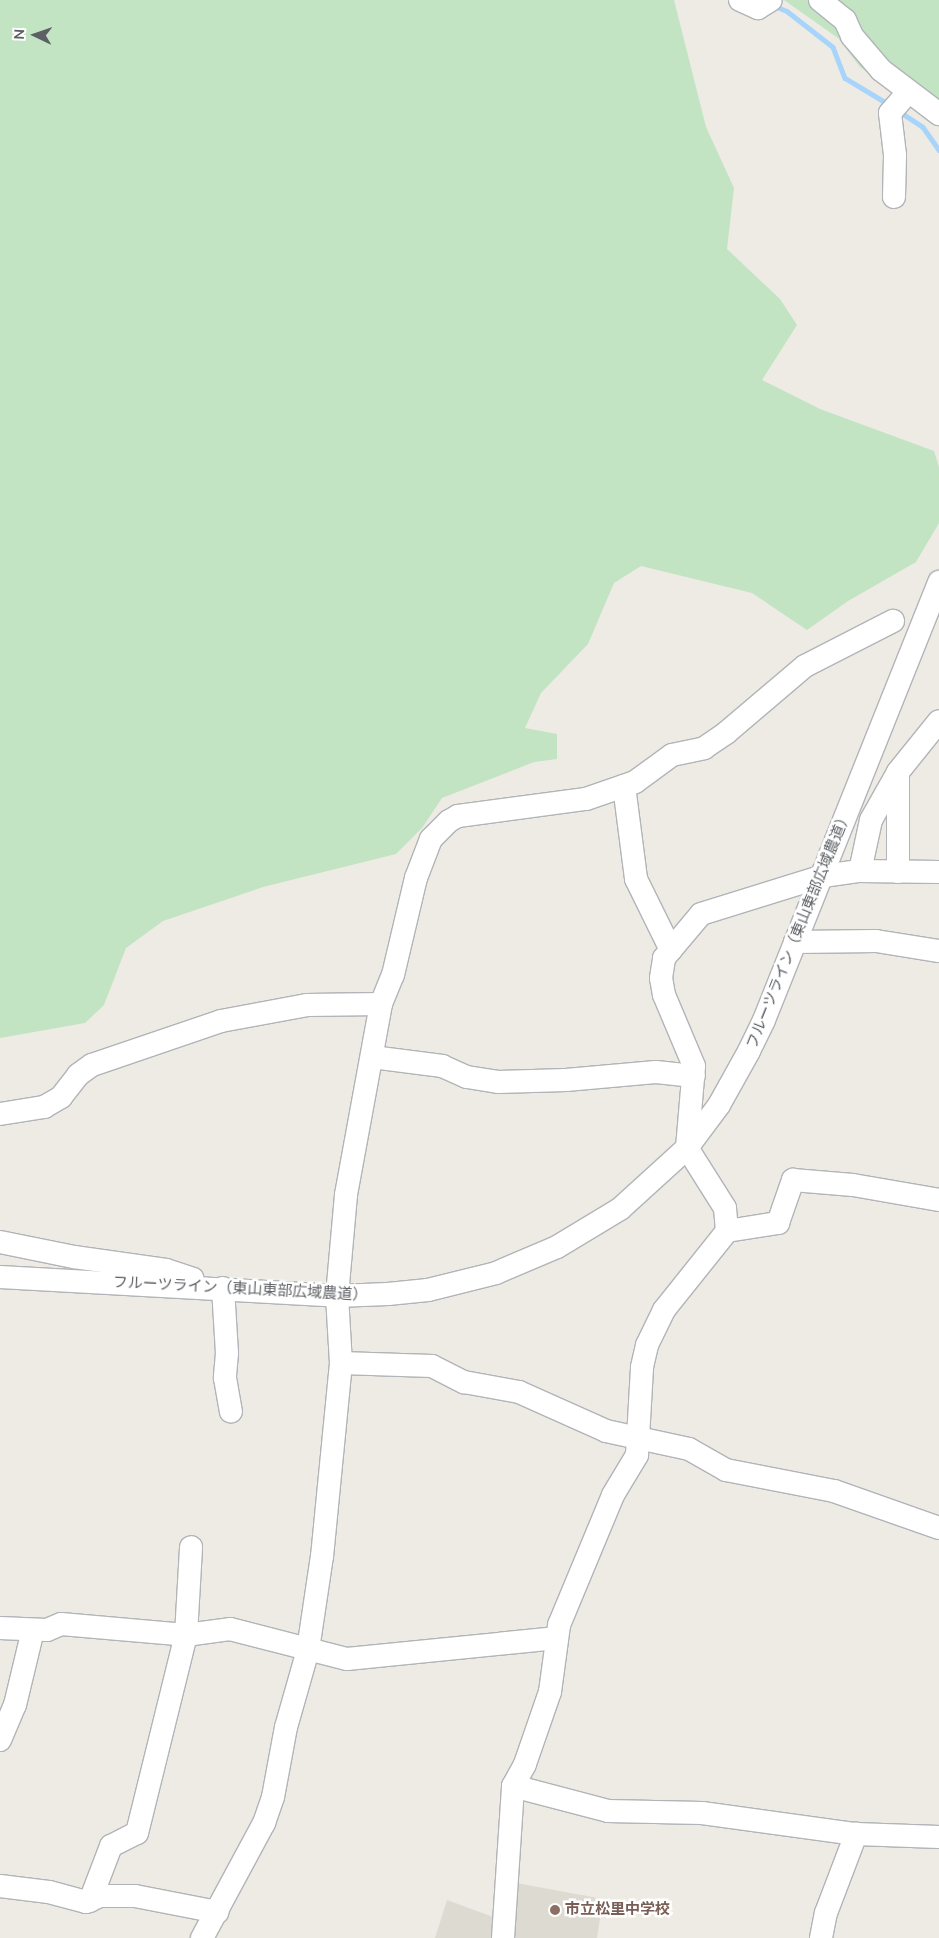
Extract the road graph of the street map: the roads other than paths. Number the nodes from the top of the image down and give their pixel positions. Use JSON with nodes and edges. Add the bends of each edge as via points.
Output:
{"nodes":[{"id":1,"x":740,"y":0,"type":"edge"},
{"id":2,"x":820,"y":0,"type":"edge"},
{"id":3,"x":828,"y":0,"type":"edge"},
{"id":4,"x":769,"y":2,"type":"edge"},
{"id":5,"x":845,"y":20,"type":"junction"},
{"id":6,"x":900,"y":101,"type":"junction"},
{"id":7,"x":939,"y":114,"type":"edge"},
{"id":8,"x":894,"y":197,"type":"dead end"},
{"id":9,"x":939,"y":582,"type":"edge"},
{"id":10,"x":893,"y":620,"type":"dead end"},
{"id":11,"x":939,"y":722,"type":"edge"},
{"id":12,"x":898,"y":772,"type":"junction"},
{"id":13,"x":624,"y":786,"type":"junction"},
{"id":14,"x":860,"y":871,"type":"junction"},
{"id":15,"x":898,"y":872,"type":"junction"},
{"id":16,"x":939,"y":872,"type":"edge"},
{"id":17,"x":822,"y":876,"type":"junction"},
{"id":18,"x":795,"y":942,"type":"junction"},
{"id":19,"x":939,"y":951,"type":"edge"},
{"id":20,"x":668,"y":954,"type":"junction"},
{"id":21,"x":381,"y":1004,"type":"junction"},
{"id":22,"x":372,"y":1057,"type":"junction"},
{"id":23,"x":694,"y":1076,"type":"junction"},
{"id":24,"x":0,"y":1114,"type":"edge"},
{"id":25,"x":687,"y":1148,"type":"junction"},
{"id":26,"x":939,"y":1200,"type":"edge"},
{"id":27,"x":727,"y":1231,"type":"junction"},
{"id":28,"x":0,"y":1242,"type":"edge"},
{"id":29,"x":0,"y":1277,"type":"edge"},
{"id":30,"x":197,"y":1287,"type":"junction"},
{"id":31,"x":222,"y":1288,"type":"junction"},
{"id":32,"x":337,"y":1296,"type":"junction"},
{"id":33,"x":341,"y":1363,"type":"junction"},
{"id":34,"x":230,"y":1411,"type":"dead end"},
{"id":35,"x":639,"y":1441,"type":"junction"},
{"id":36,"x":939,"y":1528,"type":"edge"},
{"id":37,"x":191,"y":1547,"type":"dead end"},
{"id":38,"x":0,"y":1628,"type":"edge"},
{"id":39,"x":33,"y":1630,"type":"junction"},
{"id":40,"x":186,"y":1635,"type":"junction"},
{"id":41,"x":557,"y":1638,"type":"junction"},
{"id":42,"x":308,"y":1650,"type":"junction"},
{"id":43,"x":0,"y":1740,"type":"edge"},
{"id":44,"x":513,"y":1786,"type":"junction"},
{"id":45,"x":856,"y":1834,"type":"junction"},
{"id":46,"x":939,"y":1837,"type":"edge"},
{"id":47,"x":0,"y":1886,"type":"edge"},
{"id":48,"x":90,"y":1901,"type":"junction"},
{"id":49,"x":217,"y":1912,"type":"junction"},
{"id":50,"x":202,"y":1938,"type":"edge"},
{"id":51,"x":503,"y":1938,"type":"edge"},
{"id":52,"x":821,"y":1938,"type":"edge"}],
"edges":[{"from":1,"to":4,"type":"street","via":[[758,8]]},
{"from":2,"to":5,"type":"street"},
{"from":3,"to":5,"type":"street"},
{"from":5,"to":6,"type":"street","via":[[852,36],[881,70]]},
{"from":6,"to":7,"type":"street"},
{"from":6,"to":8,"type":"street"},
{"from":9,"to":17,"type":"street","name":"フルーツライン（東山東部広域農道）"},
{"from":10,"to":13,"type":"street","via":[[805,666],[704,748],[672,755],[635,782]]},
{"from":11,"to":12,"type":"street"},
{"from":12,"to":14,"type":"street","via":[[871,820]]},
{"from":12,"to":15,"type":"street"},
{"from":13,"to":20,"type":"street","via":[[636,879]]},
{"from":13,"to":21,"type":"street","via":[[586,800],[458,816],[449,821],[431,839],[416,878],[394,975]]},
{"from":14,"to":15,"type":"street"},
{"from":14,"to":17,"type":"street"},
{"from":15,"to":16,"type":"street"},
{"from":17,"to":18,"type":"street","name":"フルーツライン（東山東部広域農道）"},
{"from":17,"to":20,"type":"street","via":[[701,914]]},
{"from":18,"to":19,"type":"street","via":[[876,941]]},
{"from":18,"to":25,"type":"street","name":"フルーツライン（東山東部広域農道）","via":[[741,1067]]},
{"from":20,"to":23,"type":"street","via":[[661,978],[664,995],[691,1060]]},
{"from":21,"to":22,"type":"street"},
{"from":21,"to":24,"type":"street","via":[[307,1005],[221,1021],[92,1066],[78,1075],[61,1097],[44,1107]]},
{"from":22,"to":23,"type":"street","via":[[442,1066],[466,1077],[498,1082],[656,1072]]},
{"from":22,"to":32,"type":"street","via":[[346,1195]]},
{"from":23,"to":25,"type":"street"},
{"from":25,"to":27,"type":"street","via":[[725,1208]]},
{"from":25,"to":32,"type":"street","name":"フルーツライン（東山東部広域農道）","via":[[620,1209],[557,1247],[524,1262],[496,1273],[428,1290]]},
{"from":26,"to":27,"type":"street","via":[[853,1185],[793,1180],[778,1223]]},
{"from":27,"to":35,"type":"street","via":[[664,1310],[646,1345]]},
{"from":28,"to":30,"type":"street","via":[[166,1270],[193,1279]]},
{"from":29,"to":30,"type":"street","name":"フルーツライン（東山東部広域農道）"},
{"from":30,"to":31,"type":"street","name":"フルーツライン（東山東部広域農道）"},
{"from":31,"to":32,"type":"street","name":"フルーツライン（東山東部広域農道）"},
{"from":31,"to":34,"type":"street","via":[[227,1353],[225,1378]]},
{"from":32,"to":33,"type":"street"},
{"from":33,"to":35,"type":"street","via":[[432,1366],[464,1382],[519,1392],[606,1431]]},
{"from":33,"to":42,"type":"street","via":[[322,1556]]},
{"from":35,"to":36,"type":"street","via":[[688,1449],[736,1474],[834,1491]]},
{"from":35,"to":41,"type":"street","via":[[637,1455],[613,1495]]},
{"from":37,"to":40,"type":"street"},
{"from":38,"to":39,"type":"street"},
{"from":39,"to":40,"type":"street","via":[[61,1624]]},
{"from":39,"to":43,"type":"street","via":[[15,1706]]},
{"from":40,"to":42,"type":"street","via":[[230,1629]]},
{"from":40,"to":48,"type":"street","via":[[137,1833],[111,1846]]},
{"from":41,"to":42,"type":"street","via":[[347,1659]]},
{"from":41,"to":44,"type":"street","via":[[550,1692],[525,1764]]},
{"from":42,"to":49,"type":"street","via":[[264,1823]]},
{"from":44,"to":45,"type":"street","via":[[592,1809],[731,1815]]},
{"from":44,"to":51,"type":"street"},
{"from":45,"to":46,"type":"street"},
{"from":45,"to":52,"type":"street","via":[[826,1913]]},
{"from":47,"to":48,"type":"street"},
{"from":48,"to":49,"type":"street","via":[[100,1896],[135,1896]]},
{"from":49,"to":50,"type":"street"}]}
